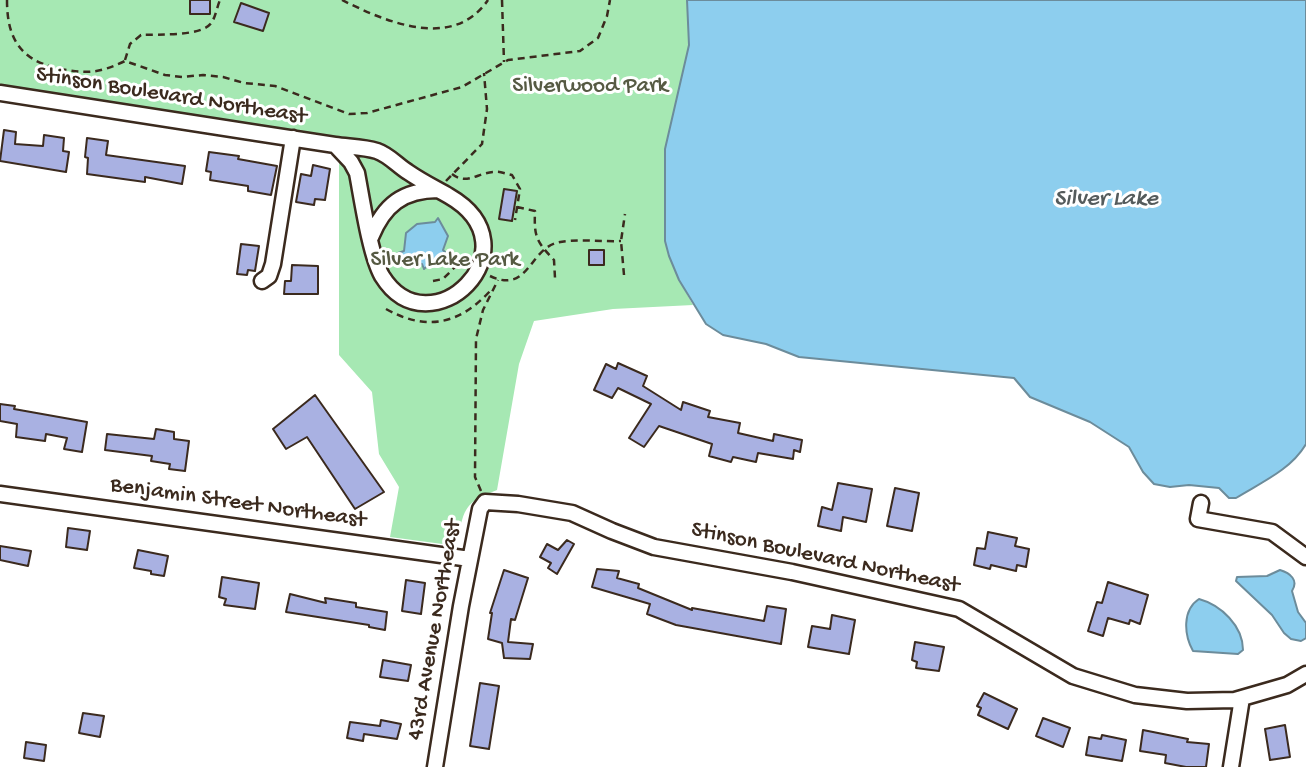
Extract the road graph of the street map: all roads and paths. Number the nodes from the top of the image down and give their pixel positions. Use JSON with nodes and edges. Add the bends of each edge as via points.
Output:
{"nodes":[{"id":1,"x":7,"y":0,"type":"edge"},
{"id":2,"x":220,"y":0,"type":"edge"},
{"id":3,"x":342,"y":0,"type":"edge"},
{"id":4,"x":488,"y":0,"type":"edge"},
{"id":5,"x":502,"y":0,"type":"edge"},
{"id":6,"x":610,"y":0,"type":"edge"},
{"id":7,"x":125,"y":61,"type":"junction"},
{"id":8,"x":504,"y":62,"type":"junction"},
{"id":9,"x":484,"y":73,"type":"junction"},
{"id":10,"x":0,"y":93,"type":"edge"},
{"id":11,"x":293,"y":138,"type":"junction"},
{"id":12,"x":335,"y":145,"type":"junction"},
{"id":13,"x":452,"y":174,"type":"junction"},
{"id":14,"x":439,"y":190,"type":"junction"},
{"id":15,"x":517,"y":207,"type":"junction"},
{"id":16,"x":625,"y":214,"type":"dead end"},
{"id":17,"x":515,"y":220,"type":"dead end"},
{"id":18,"x":370,"y":237,"type":"junction"},
{"id":19,"x":621,"y":241,"type":"junction"},
{"id":20,"x":545,"y":250,"type":"junction"},
{"id":21,"x":478,"y":270,"type":"junction"},
{"id":22,"x":624,"y":275,"type":"dead end"},
{"id":23,"x":555,"y":278,"type":"dead end"},
{"id":24,"x":498,"y":279,"type":"junction"},
{"id":25,"x":262,"y":281,"type":"dead end"},
{"id":26,"x":433,"y":281,"type":"dead end"},
{"id":27,"x":0,"y":494,"type":"edge"},
{"id":28,"x":485,"y":502,"type":"junction"},
{"id":29,"x":1201,"y":503,"type":"dead end"},
{"id":30,"x":1306,"y":557,"type":"edge"},
{"id":31,"x":470,"y":559,"type":"junction"},
{"id":32,"x":1306,"y":674,"type":"edge"},
{"id":33,"x":1241,"y":698,"type":"junction"},
{"id":34,"x":435,"y":767,"type":"edge"},
{"id":35,"x":1231,"y":767,"type":"edge"}],
"edges":[{"from":1,"to":7,"type":"path","via":[[10,29],[17,44],[42,65],[88,74]]},
{"from":2,"to":7,"type":"path","via":[[206,28],[141,35],[130,44]]},
{"from":3,"to":4,"type":"path","via":[[396,22],[432,30],[461,24]]},
{"from":5,"to":8,"type":"path"},
{"from":6,"to":8,"type":"path","via":[[598,38],[580,51]]},
{"from":7,"to":9,"type":"path","via":[[165,75],[223,77],[275,86],[349,114],[462,87]]},
{"from":8,"to":9,"type":"path"},
{"from":9,"to":13,"type":"path","via":[[487,109],[482,144]]},
{"from":10,"to":11,"type":"street","name":"Stinson Boulevard Northeast"},
{"from":11,"to":12,"type":"street","name":"Stinson Boulevard Northeast"},
{"from":11,"to":25,"type":"street","via":[[273,264]]},
{"from":12,"to":14,"type":"street","name":"Stinson Boulevard Northeast","via":[[377,151]]},
{"from":12,"to":18,"type":"street","name":"Stinson Boulevard Northeast","via":[[357,173]]},
{"from":13,"to":14,"type":"path"},
{"from":13,"to":15,"type":"path","via":[[468,180],[497,171],[512,176],[520,189]]},
{"from":14,"to":18,"type":"street","via":[[408,193],[384,213]]},
{"from":14,"to":21,"type":"street","name":"Stinson Boulevard Northeast","via":[[475,219],[483,246]]},
{"from":15,"to":17,"type":"path"},
{"from":15,"to":20,"type":"path","via":[[535,211],[537,242]]},
{"from":16,"to":19,"type":"path"},
{"from":18,"to":21,"type":"street","name":"Stinson Boulevard Northeast","via":[[382,275],[414,300],[442,301],[456,296]]},
{"from":19,"to":20,"type":"path","via":[[559,242]]},
{"from":19,"to":22,"type":"path"},
{"from":20,"to":23,"type":"path","via":[[554,260]]},
{"from":20,"to":24,"type":"path","via":[[525,273]]},
{"from":21,"to":24,"type":"path"},
{"from":21,"to":26,"type":"path","via":[[460,262],[451,274]]},
{"from":24,"to":28,"type":"path","via":[[476,339],[475,477]]},
{"from":27,"to":31,"type":"street","name":"Benjamin Street Northeast"},
{"from":28,"to":31,"type":"street","name":"43rd Avenue Northeast"},
{"from":28,"to":33,"type":"street","name":"Stinson Boulevard Northeast","via":[[572,513],[654,547],[959,609],[1073,676],[1135,695],[1187,701]]},
{"from":29,"to":30,"type":"street","via":[[1198,519],[1272,532]]},
{"from":31,"to":34,"type":"street","name":"43rd Avenue Northeast"},
{"from":32,"to":33,"type":"street","name":"Stinson Boulevard Northeast","via":[[1287,685]]},
{"from":33,"to":35,"type":"street"}]}
